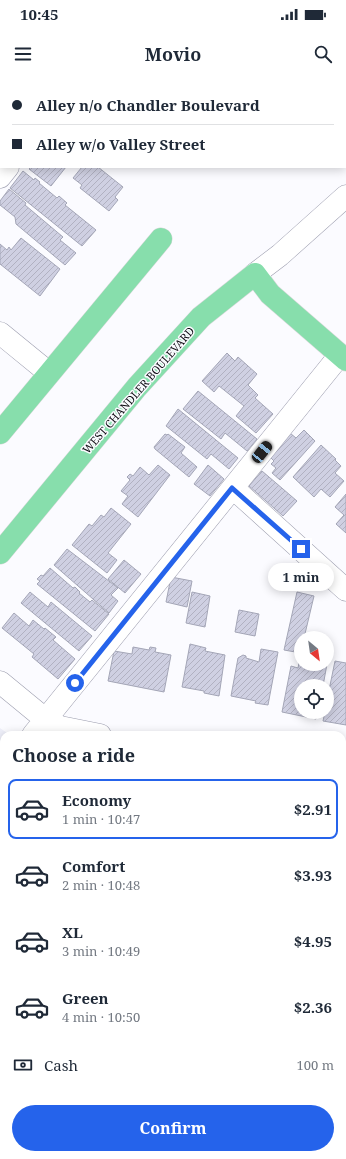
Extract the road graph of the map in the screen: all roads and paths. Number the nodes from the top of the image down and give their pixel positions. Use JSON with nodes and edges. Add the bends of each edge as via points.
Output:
{"nodes":[{"id":1,"x":7,"y":168,"type":"edge"},
{"id":2,"x":0,"y":177,"type":"edge"},
{"id":3,"x":346,"y":196,"type":"edge"},
{"id":4,"x":160,"y":239,"type":"dead end"},
{"id":5,"x":255,"y":274,"type":"junction"},
{"id":6,"x":0,"y":333,"type":"edge"},
{"id":7,"x":343,"y":358,"type":"edge"},
{"id":8,"x":49,"y":373,"type":"junction"},
{"id":9,"x":0,"y":433,"type":"edge"},
{"id":10,"x":232,"y":488,"type":"junction"},
{"id":11,"x":0,"y":553,"type":"edge"},
{"id":12,"x":346,"y":590,"type":"edge"},
{"id":13,"x":0,"y":682,"type":"edge"},
{"id":14,"x":39,"y":727,"type":"edge"},
{"id":15,"x":80,"y":731,"type":"edge"}],
"edges":[{"from":1,"to":2,"type":"street"},
{"from":3,"to":5,"type":"street","name":"WEST CHANDLER BOULEVARD"},
{"from":4,"to":8,"type":"main road"},
{"from":5,"to":7,"type":"main road","via":[[270,294]]},
{"from":5,"to":11,"type":"main road","name":"WEST CHANDLER BOULEVARD","via":[[201,317],[137,387]]},
{"from":6,"to":8,"type":"street"},
{"from":7,"to":10,"type":"street"},
{"from":8,"to":9,"type":"main road"},
{"from":10,"to":12,"type":"street"},
{"from":10,"to":14,"type":"street"},
{"from":13,"to":14,"type":"street"},
{"from":14,"to":15,"type":"street","via":[[60,727]]}]}
